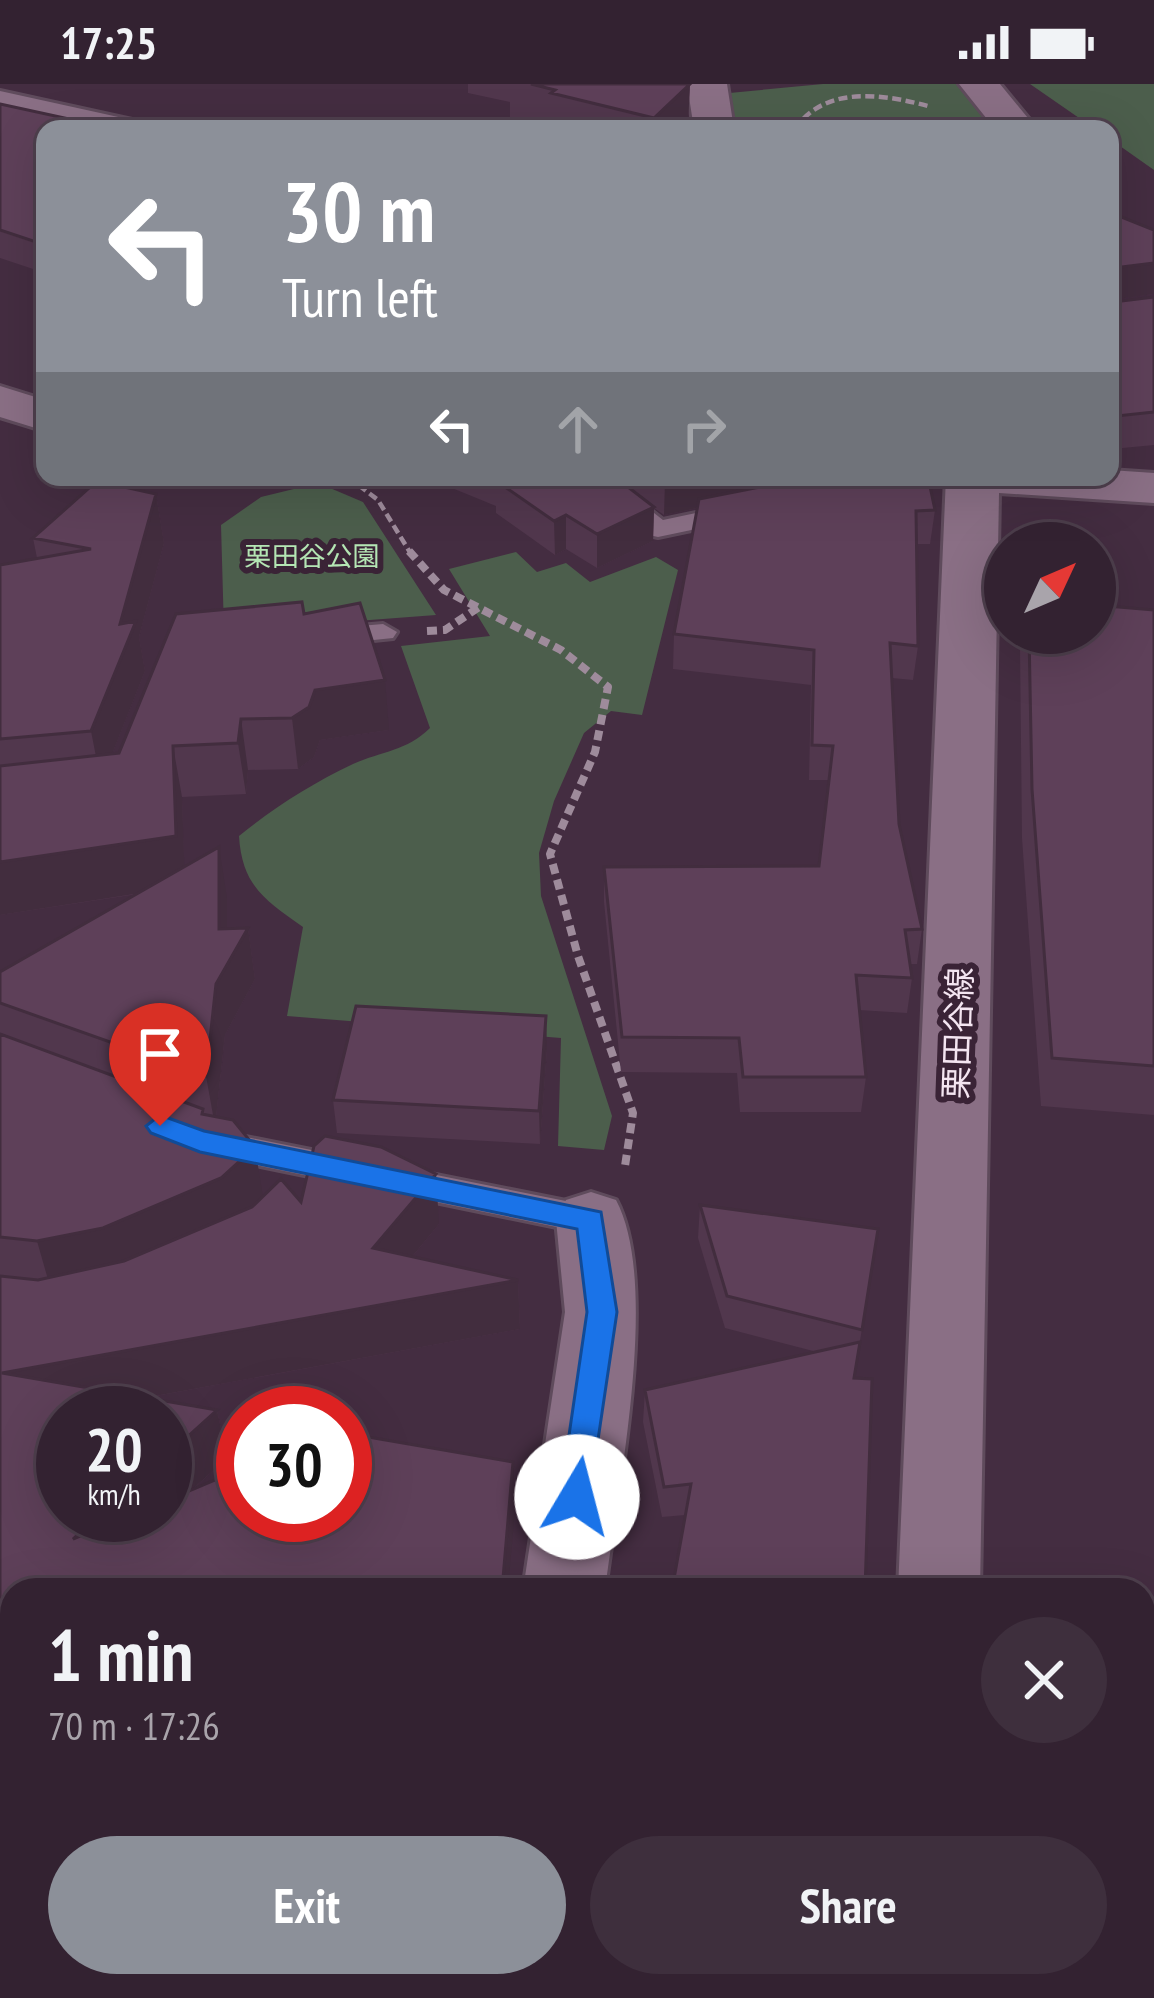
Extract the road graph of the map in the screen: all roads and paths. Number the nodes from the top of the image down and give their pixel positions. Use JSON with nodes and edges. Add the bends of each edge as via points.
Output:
{"nodes":[{"id":1,"x":707,"y":84,"type":"edge"},
{"id":2,"x":979,"y":84,"type":"edge"},
{"id":3,"x":0,"y":103,"type":"edge"},
{"id":4,"x":939,"y":110,"type":"dead end"},
{"id":5,"x":77,"y":120,"type":"edge"},
{"id":6,"x":713,"y":120,"type":"edge"},
{"id":7,"x":799,"y":120,"type":"edge"},
{"id":8,"x":1009,"y":120,"type":"edge"},
{"id":9,"x":0,"y":401,"type":"edge"},
{"id":10,"x":36,"y":413,"type":"edge"},
{"id":11,"x":360,"y":486,"type":"edge"},
{"id":12,"x":603,"y":486,"type":"edge"},
{"id":13,"x":778,"y":486,"type":"edge"},
{"id":14,"x":971,"y":486,"type":"edge"},
{"id":15,"x":1119,"y":486,"type":"edge"},
{"id":16,"x":1154,"y":488,"type":"edge"},
{"id":17,"x":383,"y":632,"type":"dead end"},
{"id":18,"x":289,"y":640,"type":"edge"},
{"id":19,"x":178,"y":1133,"type":"edge"},
{"id":20,"x":323,"y":1166,"type":"junction"},
{"id":21,"x":292,"y":1196,"type":"edge"},
{"id":22,"x":591,"y":1220,"type":"junction"},
{"id":23,"x":566,"y":1578,"type":"edge"},
{"id":24,"x":939,"y":1578,"type":"edge"}],
"edges":[{"from":1,"to":6,"type":"street"},
{"from":2,"to":8,"type":"street"},
{"from":3,"to":5,"type":"street"},
{"from":4,"to":7,"type":"path","via":[[860,97]]},
{"from":9,"to":10,"type":"street"},
{"from":11,"to":22,"type":"path","via":[[444,590],[561,650],[608,687],[595,752],[550,854],[633,1112],[619,1207]]},
{"from":12,"to":13,"type":"lane","via":[[658,529],[791,502]]},
{"from":14,"to":24,"type":"street","name":"栗田谷線"},
{"from":15,"to":16,"type":"street"},
{"from":17,"to":18,"type":"lane"},
{"from":19,"to":20,"type":"lane"},
{"from":20,"to":21,"type":"lane"},
{"from":20,"to":22,"type":"lane"},
{"from":22,"to":23,"type":"street","via":[[602,1312]]}]}
